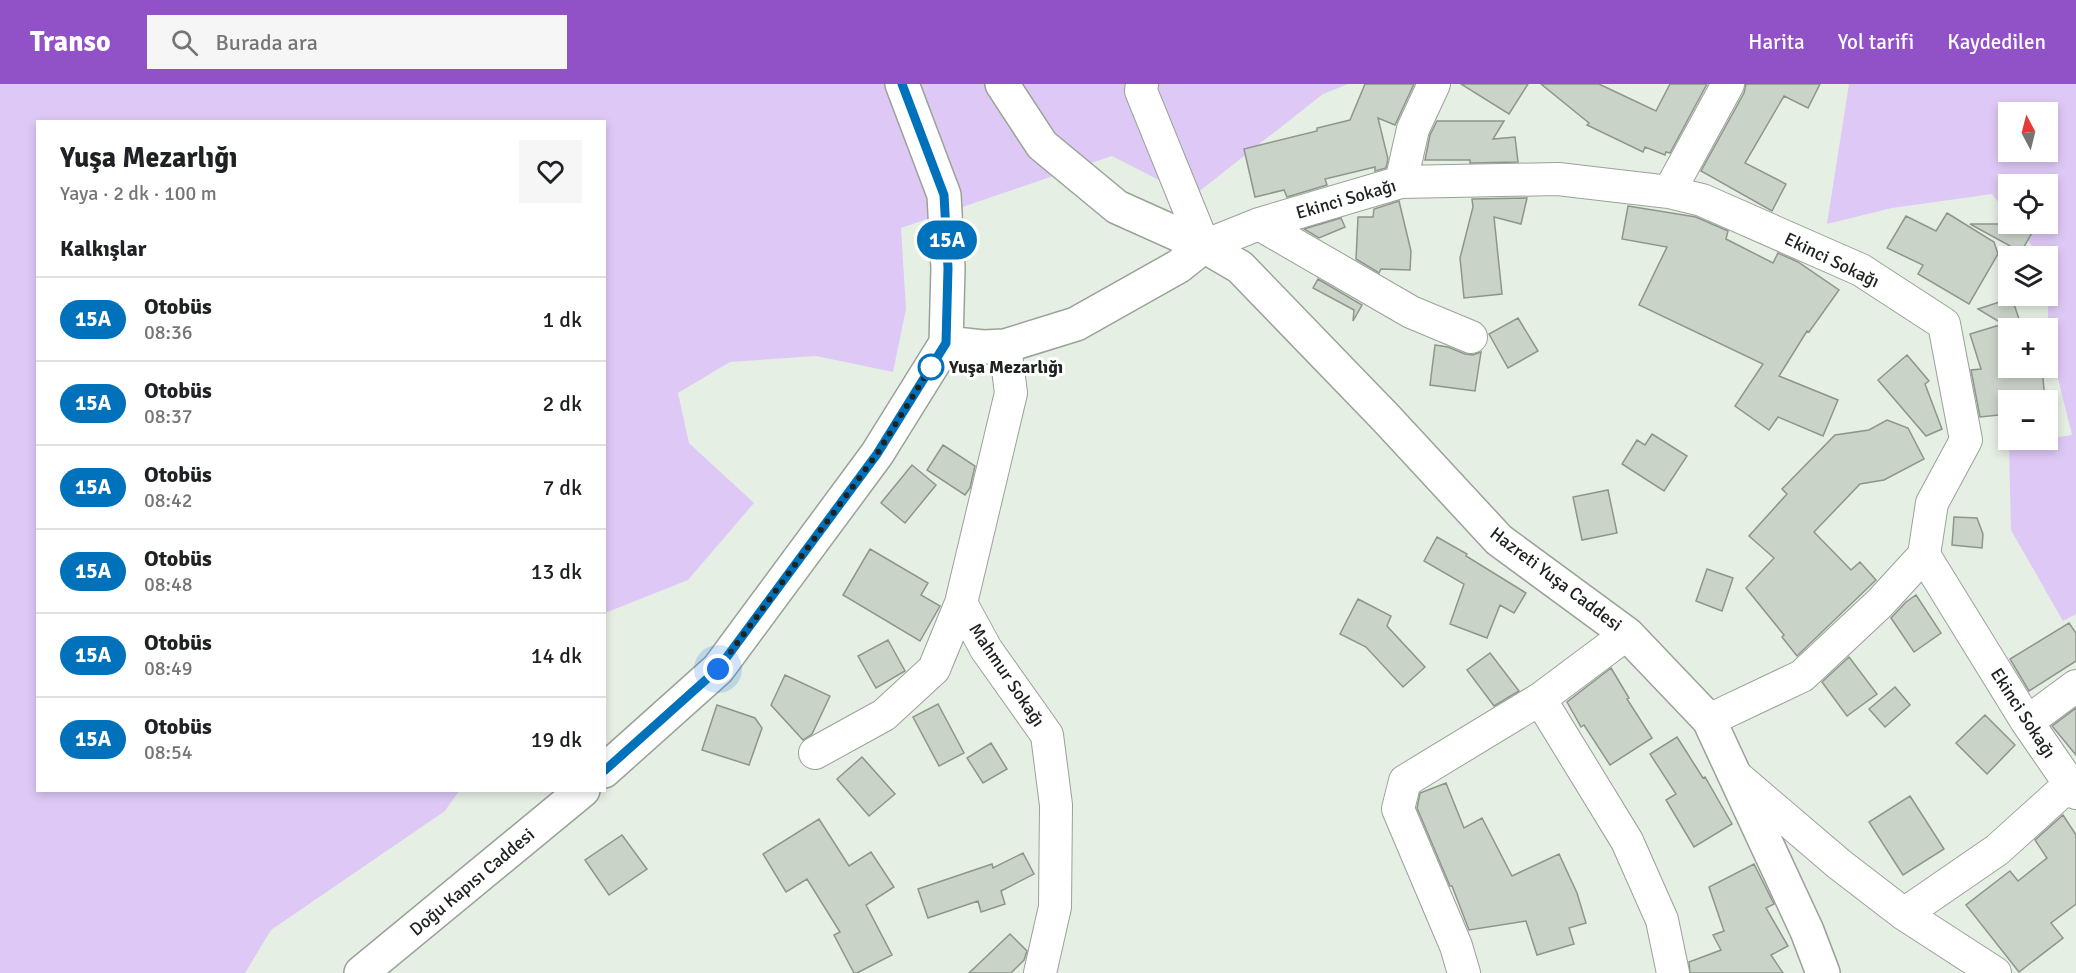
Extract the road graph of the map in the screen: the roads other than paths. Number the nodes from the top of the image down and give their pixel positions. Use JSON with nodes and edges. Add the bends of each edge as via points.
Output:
{"nodes":[{"id":1,"x":902,"y":84,"type":"edge"},
{"id":2,"x":1002,"y":84,"type":"edge"},
{"id":3,"x":1142,"y":84,"type":"edge"},
{"id":4,"x":1434,"y":84,"type":"edge"},
{"id":5,"x":1728,"y":84,"type":"edge"},
{"id":6,"x":1401,"y":182,"type":"junction"},
{"id":7,"x":1669,"y":192,"type":"junction"},
{"id":8,"x":1258,"y":224,"type":"junction"},
{"id":9,"x":1204,"y":246,"type":"junction"},
{"id":10,"x":1471,"y":337,"type":"dead end"},
{"id":11,"x":946,"y":343,"type":"junction"},
{"id":12,"x":1005,"y":346,"type":"junction"},
{"id":13,"x":1924,"y":555,"type":"junction"},
{"id":14,"x":961,"y":603,"type":"junction"},
{"id":15,"x":1627,"y":634,"type":"junction"},
{"id":16,"x":2076,"y":686,"type":"edge"},
{"id":17,"x":1540,"y":699,"type":"junction"},
{"id":18,"x":1709,"y":720,"type":"junction"},
{"id":19,"x":2027,"y":722,"type":"junction"},
{"id":20,"x":815,"y":753,"type":"dead end"},
{"id":21,"x":606,"y":769,"type":"edge"},
{"id":22,"x":1736,"y":776,"type":"junction"},
{"id":23,"x":2073,"y":789,"type":"edge"},
{"id":24,"x":581,"y":792,"type":"edge"},
{"id":25,"x":1904,"y":914,"type":"junction"},
{"id":26,"x":361,"y":973,"type":"edge"},
{"id":27,"x":1040,"y":973,"type":"edge"},
{"id":28,"x":1464,"y":973,"type":"edge"},
{"id":29,"x":1673,"y":973,"type":"edge"},
{"id":30,"x":1823,"y":973,"type":"edge"},
{"id":31,"x":1995,"y":973,"type":"edge"}],
"edges":[{"from":1,"to":11,"type":"street","via":[[944,195],[948,268]]},
{"from":2,"to":9,"type":"street","name":"Hazreti Yuşa Caddesi","via":[[1041,144],[1117,207]]},
{"from":3,"to":9,"type":"street","via":[[1141,91]]},
{"from":4,"to":6,"type":"street","via":[[1413,129]]},
{"from":5,"to":7,"type":"street"},
{"from":6,"to":7,"type":"street","name":"Ekinci Sokağı","via":[[1558,179]]},
{"from":6,"to":8,"type":"street","name":"Ekinci Sokağı"},
{"from":7,"to":13,"type":"street","name":"Ekinci Sokağı","via":[[1702,200],[1861,270],[1944,324],[1966,440],[1932,503]]},
{"from":8,"to":9,"type":"street","name":"Ekinci Sokağı"},
{"from":8,"to":10,"type":"street","via":[[1411,312]]},
{"from":9,"to":12,"type":"street","via":[[1179,266],[1076,324]]},
{"from":9,"to":15,"type":"street","name":"Hazreti Yuşa Caddesi","via":[[1240,267],[1499,540]]},
{"from":11,"to":12,"type":"street"},
{"from":11,"to":21,"type":"street","via":[[877,454],[718,669]]},
{"from":12,"to":14,"type":"street","name":"Mahmur Sokağı","via":[[1011,393]]},
{"from":13,"to":18,"type":"street","via":[[1880,603],[1802,676]]},
{"from":13,"to":19,"type":"street","name":"Ekinci Sokağı"},
{"from":14,"to":20,"type":"street","via":[[934,669],[884,715]]},
{"from":14,"to":27,"type":"street","name":"Mahmur Sokağı","via":[[986,648],[1047,735],[1056,805],[1055,907]]},
{"from":15,"to":17,"type":"street"},
{"from":15,"to":18,"type":"street","name":"Hazreti Yuşa Caddesi"},
{"from":16,"to":19,"type":"street"},
{"from":17,"to":28,"type":"street","via":[[1405,781],[1398,809]]},
{"from":17,"to":29,"type":"street","via":[[1627,842],[1662,920]]},
{"from":18,"to":22,"type":"street","name":"Hazreti Yuşa Caddesi"},
{"from":19,"to":23,"type":"street","name":"Ekinci Sokağı"},
{"from":22,"to":25,"type":"street"},
{"from":22,"to":30,"type":"street","name":"Hazreti Yuşa Caddesi","via":[[1808,931]]},
{"from":23,"to":25,"type":"street","via":[[1997,850]]},
{"from":24,"to":26,"type":"street","name":"Doğu Kapısı Caddesi"},
{"from":25,"to":31,"type":"street"}]}
